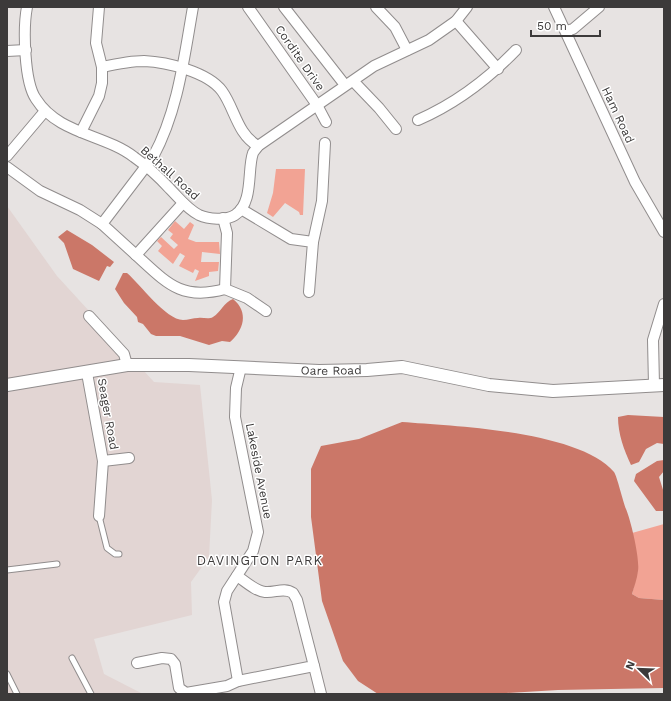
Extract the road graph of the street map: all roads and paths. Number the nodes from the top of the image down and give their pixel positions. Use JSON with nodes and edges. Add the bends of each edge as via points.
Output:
{"nodes":[{"id":1,"x":27,"y":7,"type":"edge"},
{"id":2,"x":100,"y":7,"type":"edge"},
{"id":3,"x":193,"y":7,"type":"edge"},
{"id":4,"x":248,"y":7,"type":"edge"},
{"id":5,"x":284,"y":7,"type":"edge"},
{"id":6,"x":376,"y":7,"type":"edge"},
{"id":7,"x":467,"y":7,"type":"edge"},
{"id":8,"x":554,"y":7,"type":"edge"},
{"id":9,"x":599,"y":7,"type":"edge"},
{"id":10,"x":456,"y":21,"type":"junction"},
{"id":11,"x":566,"y":31,"type":"junction"},
{"id":12,"x":26,"y":50,"type":"junction"},
{"id":13,"x":407,"y":50,"type":"junction"},
{"id":14,"x":516,"y":50,"type":"dead end"},
{"id":15,"x":7,"y":51,"type":"edge"},
{"id":16,"x":102,"y":66,"type":"junction"},
{"id":17,"x":182,"y":69,"type":"junction"},
{"id":18,"x":498,"y":69,"type":"junction"},
{"id":19,"x":356,"y":84,"type":"dead end"},
{"id":20,"x":345,"y":85,"type":"junction"},
{"id":21,"x":317,"y":105,"type":"junction"},
{"id":22,"x":45,"y":111,"type":"junction"},
{"id":23,"x":418,"y":120,"type":"dead end"},
{"id":24,"x":326,"y":122,"type":"dead end"},
{"id":25,"x":396,"y":129,"type":"dead end"},
{"id":26,"x":81,"y":132,"type":"junction"},
{"id":27,"x":325,"y":143,"type":"dead end"},
{"id":28,"x":258,"y":146,"type":"junction"},
{"id":29,"x":7,"y":156,"type":"edge"},
{"id":30,"x":145,"y":166,"type":"junction"},
{"id":31,"x":7,"y":167,"type":"edge"},
{"id":32,"x":183,"y":203,"type":"junction"},
{"id":33,"x":241,"y":209,"type":"junction"},
{"id":34,"x":223,"y":218,"type":"junction"},
{"id":35,"x":102,"y":224,"type":"junction"},
{"id":36,"x":664,"y":232,"type":"edge"},
{"id":37,"x":313,"y":242,"type":"junction"},
{"id":38,"x":136,"y":255,"type":"junction"},
{"id":39,"x":225,"y":289,"type":"junction"},
{"id":40,"x":309,"y":292,"type":"dead end"},
{"id":41,"x":664,"y":304,"type":"edge"},
{"id":42,"x":266,"y":311,"type":"dead end"},
{"id":43,"x":89,"y":316,"type":"dead end"},
{"id":44,"x":127,"y":366,"type":"junction"},
{"id":45,"x":241,"y":367,"type":"junction"},
{"id":46,"x":87,"y":373,"type":"junction"},
{"id":47,"x":7,"y":385,"type":"edge"},
{"id":48,"x":659,"y":385,"type":"edge"},
{"id":49,"x":129,"y":458,"type":"dead end"},
{"id":50,"x":103,"y":460,"type":"junction"},
{"id":51,"x":99,"y":516,"type":"joint"},
{"id":52,"x":119,"y":554,"type":"dead end"},
{"id":53,"x":57,"y":564,"type":"dead end"},
{"id":54,"x":7,"y":570,"type":"edge"},
{"id":55,"x":238,"y":576,"type":"junction"},
{"id":56,"x":72,"y":658,"type":"dead end"},
{"id":57,"x":137,"y":663,"type":"dead end"},
{"id":58,"x":314,"y":666,"type":"junction"},
{"id":59,"x":7,"y":674,"type":"edge"},
{"id":60,"x":238,"y":681,"type":"junction"},
{"id":61,"x":16,"y":694,"type":"edge"},
{"id":62,"x":91,"y":694,"type":"edge"},
{"id":63,"x":321,"y":694,"type":"edge"}],
"edges":[{"from":1,"to":12,"type":"street","name":"Bethall Road"},
{"from":2,"to":16,"type":"street","via":[[96,43]]},
{"from":3,"to":17,"type":"street"},
{"from":4,"to":21,"type":"street","name":"Cordite Drive"},
{"from":5,"to":20,"type":"street"},
{"from":6,"to":13,"type":"street","via":[[395,27]]},
{"from":7,"to":10,"type":"street"},
{"from":8,"to":11,"type":"street","name":"Ham Road"},
{"from":9,"to":11,"type":"street"},
{"from":10,"to":13,"type":"street","via":[[430,40]]},
{"from":10,"to":18,"type":"street"},
{"from":11,"to":36,"type":"street","name":"Ham Road","via":[[635,182]]},
{"from":12,"to":15,"type":"street"},
{"from":12,"to":22,"type":"street","name":"Bethall Road","via":[[27,75],[35,98]]},
{"from":13,"to":20,"type":"street","via":[[374,66]]},
{"from":14,"to":18,"type":"street"},
{"from":16,"to":17,"type":"street","via":[[145,61]]},
{"from":16,"to":26,"type":"street","via":[[99,96]]},
{"from":17,"to":28,"type":"street","via":[[201,74],[222,91],[239,126]]},
{"from":17,"to":30,"type":"street","via":[[166,128],[153,157]]},
{"from":18,"to":23,"type":"street","via":[[449,106]]},
{"from":19,"to":25,"type":"street"},
{"from":20,"to":21,"type":"street"},
{"from":21,"to":24,"type":"street","name":"Cordite Drive"},
{"from":21,"to":28,"type":"street"},
{"from":22,"to":26,"type":"street","name":"Bethall Road","via":[[58,121]]},
{"from":22,"to":29,"type":"street"},
{"from":26,"to":30,"type":"street","name":"Bethall Road","via":[[132,155]]},
{"from":27,"to":37,"type":"street","via":[[322,201]]},
{"from":28,"to":33,"type":"street","via":[[253,153],[251,179]]},
{"from":30,"to":32,"type":"street","name":"Bethall Road"},
{"from":30,"to":35,"type":"street"},
{"from":31,"to":35,"type":"street","via":[[40,191],[80,210]]},
{"from":32,"to":34,"type":"street","name":"Bethall Road","via":[[199,215]]},
{"from":32,"to":38,"type":"street"},
{"from":33,"to":34,"type":"street","via":[[234,216]]},
{"from":33,"to":37,"type":"street","via":[[291,239]]},
{"from":34,"to":39,"type":"street","via":[[227,233]]},
{"from":35,"to":38,"type":"street"},
{"from":37,"to":40,"type":"street"},
{"from":38,"to":39,"type":"street","via":[[165,281],[181,290],[196,294]]},
{"from":39,"to":42,"type":"street","via":[[248,298]]},
{"from":41,"to":48,"type":"street","via":[[653,340]]},
{"from":43,"to":44,"type":"street","via":[[124,354]]},
{"from":44,"to":45,"type":"street","name":"Oare Road"},
{"from":44,"to":46,"type":"street","name":"Oare Road"},
{"from":45,"to":48,"type":"street","name":"Oare Road","via":[[367,370],[402,367],[489,385],[546,391]]},
{"from":45,"to":55,"type":"street","name":"Lakeside Avenue","via":[[235,396],[235,417],[258,532],[253,551]]},
{"from":46,"to":47,"type":"street","name":"Oare Road"},
{"from":46,"to":50,"type":"street","name":"Seager Road"},
{"from":49,"to":50,"type":"street","name":"Seager Road"},
{"from":50,"to":51,"type":"street","name":"Seager Road"},
{"from":51,"to":52,"type":"lane","via":[[107,548]]},
{"from":53,"to":54,"type":"lane"},
{"from":55,"to":58,"type":"street","via":[[259,591],[285,590],[293,593]]},
{"from":55,"to":60,"type":"street","name":"Lakeside Avenue","via":[[227,591],[224,602]]},
{"from":56,"to":62,"type":"lane"},
{"from":57,"to":60,"type":"street","via":[[170,659],[174,664],[179,688],[186,693],[227,686]]},
{"from":58,"to":60,"type":"street"},
{"from":58,"to":63,"type":"street"},
{"from":59,"to":61,"type":"lane"}]}
